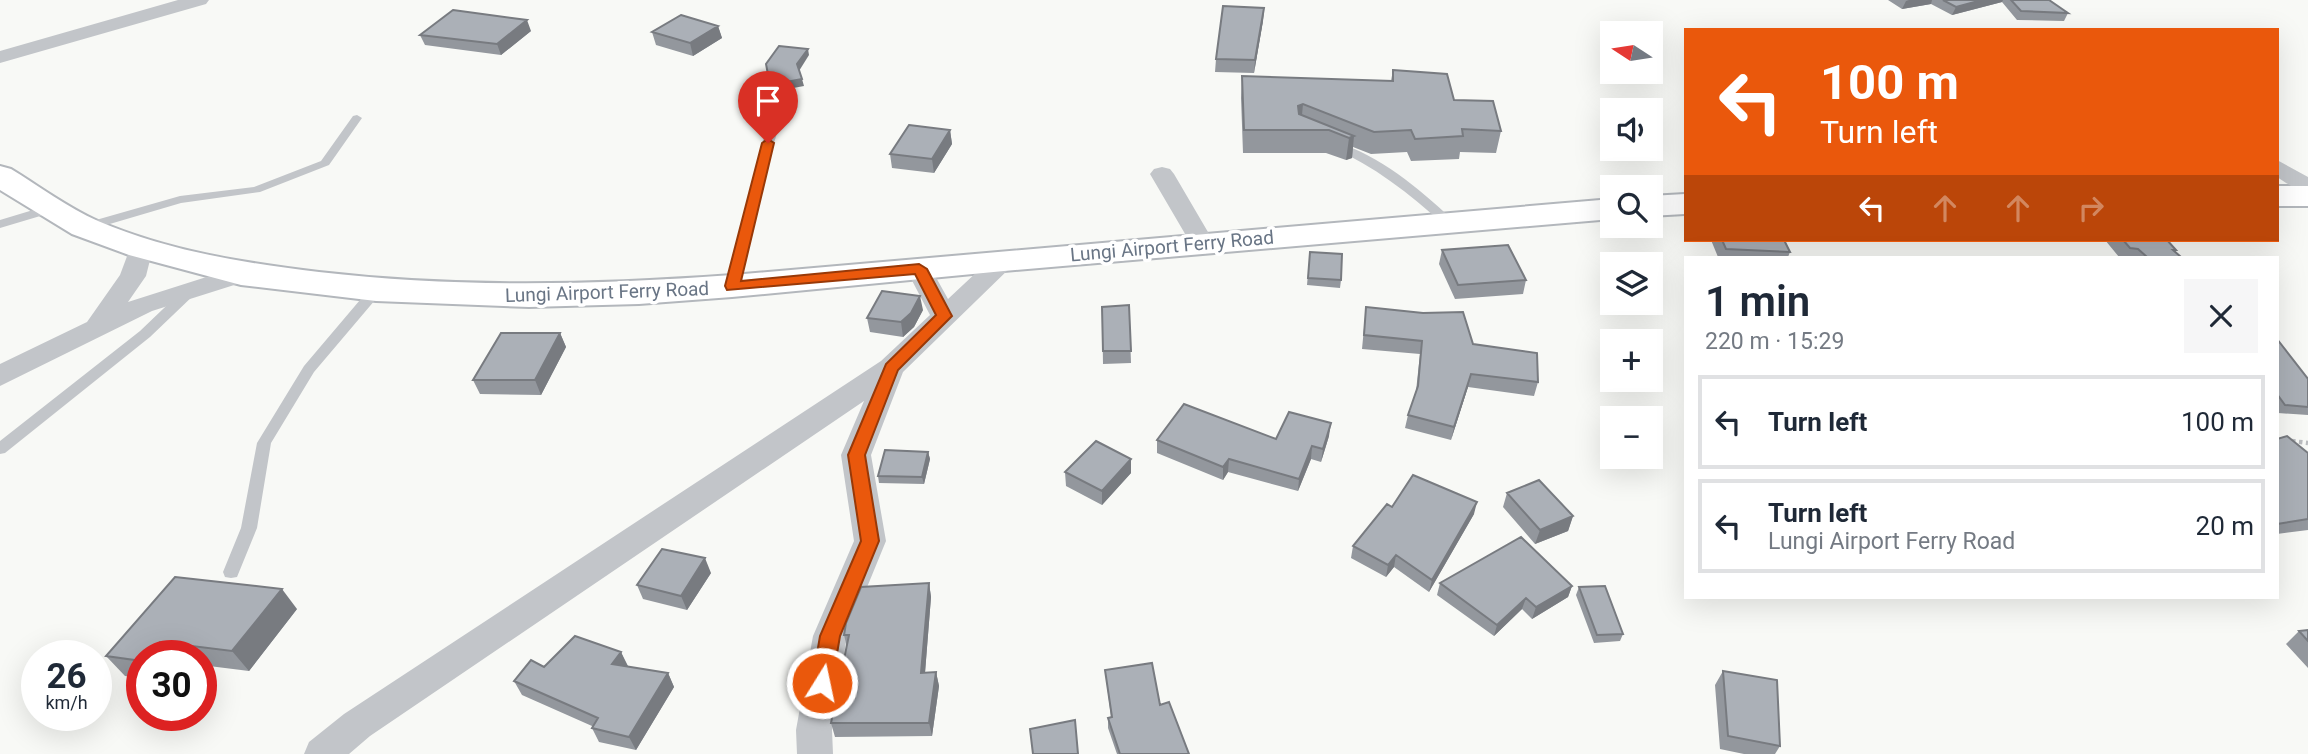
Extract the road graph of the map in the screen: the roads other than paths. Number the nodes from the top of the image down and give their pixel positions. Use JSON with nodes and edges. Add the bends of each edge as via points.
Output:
{"nodes":[{"id":1,"x":198,"y":0,"type":"edge"},
{"id":2,"x":0,"y":57,"type":"edge"},
{"id":3,"x":357,"y":118,"type":"dead end"},
{"id":4,"x":776,"y":120,"type":"dead end"},
{"id":5,"x":1325,"y":141,"type":"edge"},
{"id":6,"x":2279,"y":168,"type":"edge"},
{"id":7,"x":1162,"y":174,"type":"dead end"},
{"id":8,"x":0,"y":176,"type":"edge"},
{"id":9,"x":2308,"y":187,"type":"edge"},
{"id":10,"x":2279,"y":196,"type":"edge"},
{"id":11,"x":2308,"y":197,"type":"edge"},
{"id":12,"x":1684,"y":204,"type":"edge"},
{"id":13,"x":1663,"y":205,"type":"edge"},
{"id":14,"x":53,"y":208,"type":"junction"},
{"id":15,"x":1600,"y":210,"type":"edge"},
{"id":16,"x":1448,"y":222,"type":"junction"},
{"id":17,"x":0,"y":224,"type":"edge"},
{"id":18,"x":84,"y":227,"type":"junction"},
{"id":19,"x":1203,"y":244,"type":"junction"},
{"id":20,"x":141,"y":248,"type":"junction"},
{"id":21,"x":1004,"y":260,"type":"junction"},
{"id":22,"x":919,"y":269,"type":"junction"},
{"id":23,"x":241,"y":274,"type":"junction"},
{"id":24,"x":732,"y":286,"type":"junction"},
{"id":25,"x":192,"y":289,"type":"junction"},
{"id":26,"x":376,"y":290,"type":"junction"},
{"id":27,"x":944,"y":316,"type":"junction"},
{"id":28,"x":97,"y":326,"type":"junction"},
{"id":29,"x":891,"y":368,"type":"junction"},
{"id":30,"x":0,"y":376,"type":"edge"},
{"id":31,"x":0,"y":449,"type":"edge"},
{"id":32,"x":231,"y":572,"type":"dead end"},
{"id":33,"x":322,"y":754,"type":"edge"},
{"id":34,"x":816,"y":754,"type":"edge"}],
"edges":[{"from":1,"to":2,"type":"street"},
{"from":3,"to":18,"type":"lane","via":[[325,163],[256,190],[180,200]]},
{"from":4,"to":24,"type":"lane"},
{"from":5,"to":16,"type":"lane","via":[[1360,155],[1410,187]]},
{"from":6,"to":9,"type":"street"},
{"from":7,"to":19,"type":"street"},
{"from":8,"to":14,"type":"main road","name":"Lungi Airport Ferry Road"},
{"from":10,"to":11,"type":"main road"},
{"from":12,"to":13,"type":"main road"},
{"from":14,"to":17,"type":"lane"},
{"from":14,"to":18,"type":"main road","name":"Lungi Airport Ferry Road"},
{"from":15,"to":16,"type":"main road","name":"Lungi Airport Ferry Road"},
{"from":16,"to":19,"type":"main road","name":"Lungi Airport Ferry Road"},
{"from":18,"to":20,"type":"main road","name":"Lungi Airport Ferry Road"},
{"from":19,"to":21,"type":"main road","name":"Lungi Airport Ferry Road"},
{"from":20,"to":23,"type":"main road","name":"Lungi Airport Ferry Road"},
{"from":20,"to":28,"type":"street","via":[[133,276]]},
{"from":21,"to":22,"type":"main road","name":"Lungi Airport Ferry Road"},
{"from":21,"to":27,"type":"street"},
{"from":22,"to":24,"type":"main road","name":"Lungi Airport Ferry Road"},
{"from":22,"to":27,"type":"street"},
{"from":23,"to":25,"type":"street"},
{"from":23,"to":26,"type":"main road","name":"Lungi Airport Ferry Road"},
{"from":24,"to":26,"type":"main road","name":"Lungi Airport Ferry Road","via":[[529,296]]},
{"from":25,"to":28,"type":"street"},
{"from":25,"to":31,"type":"lane","via":[[145,334]]},
{"from":26,"to":32,"type":"lane","via":[[309,369],[264,443],[249,528]]},
{"from":27,"to":29,"type":"street"},
{"from":28,"to":30,"type":"street"},
{"from":29,"to":33,"type":"street","via":[[391,702]]},
{"from":29,"to":34,"type":"street","via":[[856,455],[870,541],[830,636],[814,730]]}]}
